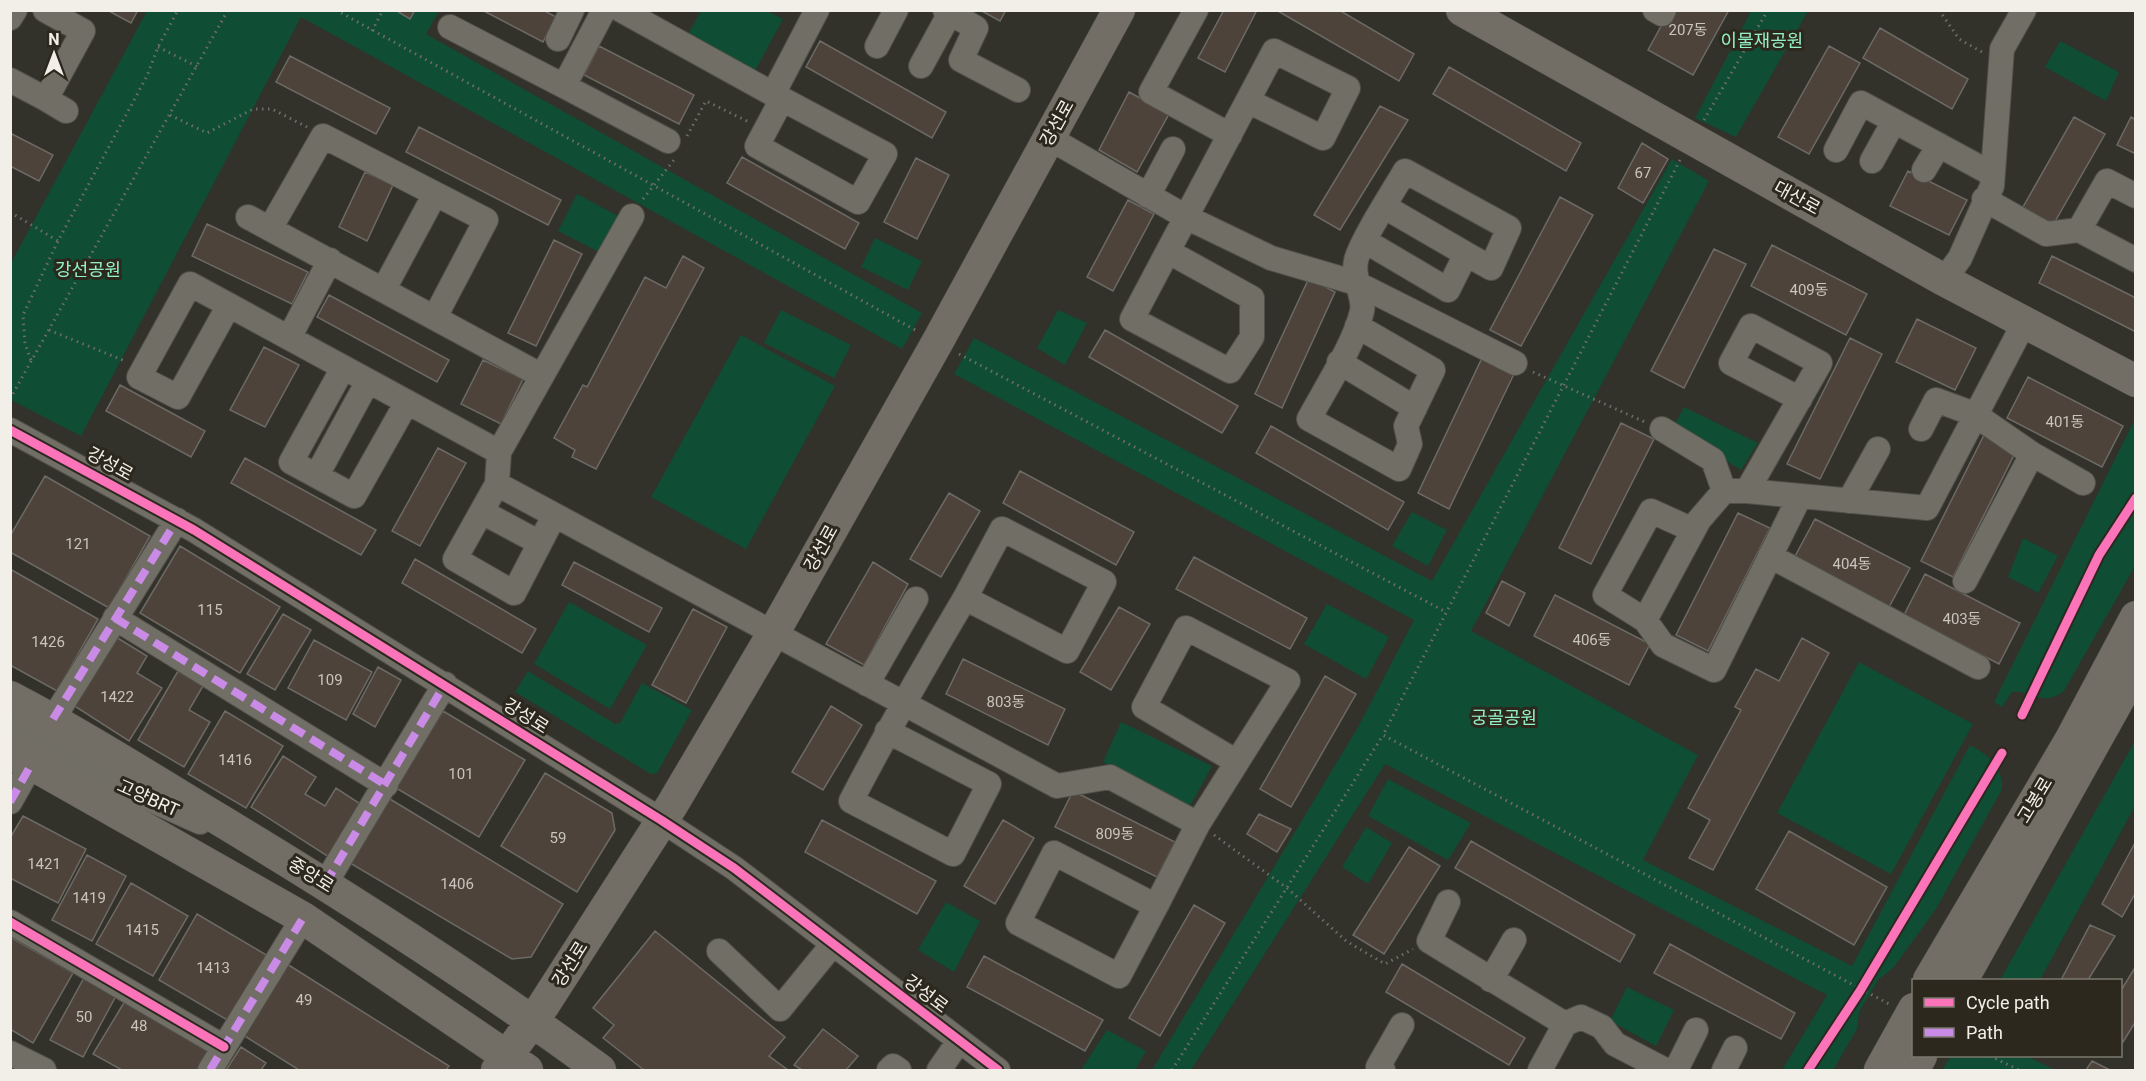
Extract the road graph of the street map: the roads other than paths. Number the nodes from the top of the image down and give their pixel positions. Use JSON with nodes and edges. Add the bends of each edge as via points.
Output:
{"nodes":[{"id":1,"x":15,"y":10,"type":"edge"},
{"id":2,"x":45,"y":10,"type":"edge"},
{"id":3,"x":572,"y":10,"type":"edge"},
{"id":4,"x":604,"y":10,"type":"edge"},
{"id":5,"x":621,"y":10,"type":"edge"},
{"id":6,"x":817,"y":10,"type":"edge"},
{"id":7,"x":896,"y":10,"type":"edge"},
{"id":8,"x":1119,"y":10,"type":"edge"},
{"id":9,"x":1196,"y":10,"type":"edge"},
{"id":10,"x":1462,"y":10,"type":"edge"},
{"id":11,"x":1655,"y":10,"type":"edge"},
{"id":12,"x":1664,"y":10,"type":"edge"},
{"id":13,"x":2024,"y":10,"type":"edge"},
{"id":14,"x":948,"y":12,"type":"edge"},
{"id":15,"x":10,"y":18,"type":"edge"},
{"id":16,"x":450,"y":27,"type":"dead end"},
{"id":17,"x":558,"y":39,"type":"dead end"},
{"id":18,"x":877,"y":45,"type":"dead end"},
{"id":19,"x":921,"y":66,"type":"dead end"},
{"id":20,"x":10,"y":80,"type":"edge"},
{"id":21,"x":564,"y":86,"type":"junction"},
{"id":22,"x":1018,"y":90,"type":"dead end"},
{"id":23,"x":777,"y":96,"type":"junction"},
{"id":24,"x":1248,"y":101,"type":"dead end"},
{"id":25,"x":1894,"y":121,"type":"junction"},
{"id":26,"x":1230,"y":135,"type":"junction"},
{"id":27,"x":1049,"y":138,"type":"junction"},
{"id":28,"x":1939,"y":145,"type":"junction"},
{"id":29,"x":676,"y":147,"type":"road end"},
{"id":30,"x":1173,"y":149,"type":"dead end"},
{"id":31,"x":1836,"y":150,"type":"dead end"},
{"id":32,"x":1872,"y":161,"type":"dead end"},
{"id":33,"x":1924,"y":170,"type":"dead end"},
{"id":34,"x":1992,"y":174,"type":"junction"},
{"id":35,"x":435,"y":194,"type":"junction"},
{"id":36,"x":1148,"y":196,"type":"junction"},
{"id":37,"x":2136,"y":196,"type":"edge"},
{"id":38,"x":1984,"y":199,"type":"junction"},
{"id":39,"x":1385,"y":207,"type":"junction"},
{"id":40,"x":632,"y":216,"type":"road end"},
{"id":41,"x":248,"y":217,"type":"dead end"},
{"id":42,"x":1186,"y":217,"type":"junction"},
{"id":43,"x":271,"y":227,"type":"junction"},
{"id":44,"x":2079,"y":230,"type":"junction"},
{"id":45,"x":1365,"y":241,"type":"junction"},
{"id":46,"x":1169,"y":252,"type":"junction"},
{"id":47,"x":1466,"y":254,"type":"junction"},
{"id":48,"x":330,"y":260,"type":"junction"},
{"id":49,"x":2136,"y":260,"type":"edge"},
{"id":50,"x":1944,"y":280,"type":"junction"},
{"id":51,"x":1356,"y":283,"type":"junction"},
{"id":52,"x":384,"y":289,"type":"junction"},
{"id":53,"x":229,"y":305,"type":"junction"},
{"id":54,"x":435,"y":317,"type":"junction"},
{"id":55,"x":2024,"y":322,"type":"junction"},
{"id":56,"x":1357,"y":326,"type":"junction"},
{"id":57,"x":289,"y":338,"type":"junction"},
{"id":58,"x":1339,"y":362,"type":"junction"},
{"id":59,"x":1515,"y":363,"type":"road end"},
{"id":60,"x":343,"y":368,"type":"junction"},
{"id":61,"x":542,"y":376,"type":"junction"},
{"id":62,"x":368,"y":381,"type":"junction"},
{"id":63,"x":2136,"y":381,"type":"edge"},
{"id":64,"x":1800,"y":399,"type":"dead end"},
{"id":65,"x":407,"y":402,"type":"junction"},
{"id":66,"x":1415,"y":408,"type":"junction"},
{"id":67,"x":1974,"y":414,"type":"junction"},
{"id":68,"x":1662,"y":429,"type":"road end"},
{"id":69,"x":1921,"y":429,"type":"dead end"},
{"id":70,"x":10,"y":430,"type":"edge"},
{"id":71,"x":1878,"y":449,"type":"dead end"},
{"id":72,"x":499,"y":452,"type":"junction"},
{"id":73,"x":2032,"y":454,"type":"junction"},
{"id":74,"x":317,"y":476,"type":"junction"},
{"id":75,"x":2083,"y":483,"type":"dead end"},
{"id":76,"x":497,"y":484,"type":"junction"},
{"id":77,"x":1736,"y":491,"type":"junction"},
{"id":78,"x":1800,"y":496,"type":"junction"},
{"id":79,"x":1849,"y":501,"type":"junction"},
{"id":80,"x":482,"y":512,"type":"junction"},
{"id":81,"x":554,"y":516,"type":"junction"},
{"id":82,"x":177,"y":520,"type":"junction"},
{"id":83,"x":1693,"y":531,"type":"junction"},
{"id":84,"x":540,"y":543,"type":"junction"},
{"id":85,"x":1770,"y":556,"type":"junction"},
{"id":86,"x":1965,"y":581,"type":"dead end"},
{"id":87,"x":965,"y":598,"type":"junction"},
{"id":88,"x":916,"y":599,"type":"dead end"},
{"id":89,"x":2136,"y":617,"type":"edge"},
{"id":90,"x":115,"y":618,"type":"junction"},
{"id":91,"x":1645,"y":620,"type":"junction"},
{"id":92,"x":774,"y":632,"type":"junction"},
{"id":93,"x":1978,"y":667,"type":"dead end"},
{"id":94,"x":2136,"y":668,"type":"edge"},
{"id":95,"x":445,"y":684,"type":"junction"},
{"id":96,"x":867,"y":684,"type":"junction"},
{"id":97,"x":10,"y":697,"type":"edge"},
{"id":98,"x":903,"y":704,"type":"junction"},
{"id":99,"x":53,"y":719,"type":"junction"},
{"id":100,"x":10,"y":727,"type":"edge"},
{"id":101,"x":887,"y":731,"type":"junction"},
{"id":102,"x":18,"y":753,"type":"edge"},
{"id":103,"x":1237,"y":762,"type":"junction"},
{"id":104,"x":386,"y":785,"type":"junction"},
{"id":105,"x":10,"y":802,"type":"edge"},
{"id":106,"x":661,"y":820,"type":"junction"},
{"id":107,"x":1198,"y":824,"type":"junction"},
{"id":108,"x":290,"y":862,"type":"junction"},
{"id":109,"x":325,"y":884,"type":"junction"},
{"id":110,"x":1448,"y":902,"type":"dead end"},
{"id":111,"x":1156,"y":906,"type":"junction"},
{"id":112,"x":303,"y":918,"type":"junction"},
{"id":113,"x":10,"y":922,"type":"edge"},
{"id":114,"x":1514,"y":940,"type":"dead end"},
{"id":115,"x":833,"y":944,"type":"junction"},
{"id":116,"x":719,"y":951,"type":"dead end"},
{"id":117,"x":1930,"y":979,"type":"edge"},
{"id":118,"x":1963,"y":979,"type":"edge"},
{"id":119,"x":1491,"y":980,"type":"junction"},
{"id":120,"x":1903,"y":1008,"type":"edge"},
{"id":121,"x":531,"y":1022,"type":"junction"},
{"id":122,"x":1565,"y":1024,"type":"junction"},
{"id":123,"x":1402,"y":1025,"type":"dead end"},
{"id":124,"x":1696,"y":1030,"type":"dead end"},
{"id":125,"x":959,"y":1041,"type":"junction"},
{"id":126,"x":224,"y":1047,"type":"junction"},
{"id":127,"x":1735,"y":1048,"type":"dead end"},
{"id":128,"x":10,"y":1053,"type":"edge"},
{"id":129,"x":1921,"y":1057,"type":"edge"},
{"id":130,"x":510,"y":1066,"type":"edge"},
{"id":131,"x":44,"y":1071,"type":"edge"},
{"id":132,"x":210,"y":1071,"type":"edge"},
{"id":133,"x":600,"y":1071,"type":"edge"},
{"id":134,"x":889,"y":1071,"type":"edge"},
{"id":135,"x":900,"y":1071,"type":"edge"},
{"id":136,"x":939,"y":1071,"type":"edge"},
{"id":137,"x":998,"y":1071,"type":"edge"},
{"id":138,"x":1383,"y":1071,"type":"edge"},
{"id":139,"x":1540,"y":1071,"type":"edge"},
{"id":140,"x":1665,"y":1071,"type":"edge"},
{"id":141,"x":1676,"y":1071,"type":"edge"},
{"id":142,"x":1724,"y":1071,"type":"edge"},
{"id":143,"x":1880,"y":1071,"type":"edge"},
{"id":144,"x":1913,"y":1071,"type":"edge"}],
"edges":[{"from":1,"to":15,"type":"street"},
{"from":2,"to":20,"type":"street","via":[[82,31],[56,105]]},
{"from":3,"to":17,"type":"street"},
{"from":4,"to":21,"type":"street"},
{"from":5,"to":23,"type":"street"},
{"from":6,"to":23,"type":"street"},
{"from":7,"to":18,"type":"street"},
{"from":8,"to":27,"type":"main road","name":"강선로"},
{"from":9,"to":26,"type":"street","via":[[1151,92]]},
{"from":10,"to":50,"type":"main road","name":"대산로"},
{"from":11,"to":12,"type":"street","via":[[1662,14]]},
{"from":13,"to":34,"type":"street","via":[[2002,49]]},
{"from":14,"to":19,"type":"street"},
{"from":14,"to":22,"type":"street","via":[[976,28],[961,60]]},
{"from":16,"to":21,"type":"street"},
{"from":21,"to":29,"type":"street"},
{"from":23,"to":23,"type":"street","via":[[885,154],[858,202],[757,146]]},
{"from":24,"to":26,"type":"street"},
{"from":25,"to":28,"type":"street"},
{"from":25,"to":31,"type":"street","via":[[1861,103]]},
{"from":25,"to":32,"type":"street"},
{"from":26,"to":42,"type":"street"},
{"from":27,"to":36,"type":"street"},
{"from":27,"to":92,"type":"main road","name":"강선로"},
{"from":28,"to":33,"type":"street"},
{"from":28,"to":34,"type":"street"},
{"from":30,"to":36,"type":"street"},
{"from":34,"to":38,"type":"street","via":[[1992,186]]},
{"from":35,"to":43,"type":"street","via":[[323,136]]},
{"from":35,"to":52,"type":"street"},
{"from":35,"to":54,"type":"street","via":[[486,220]]},
{"from":36,"to":42,"type":"street"},
{"from":37,"to":44,"type":"street","via":[[2107,181]]},
{"from":38,"to":44,"type":"street","via":[[2046,234]]},
{"from":38,"to":50,"type":"street","via":[[1960,258]]},
{"from":39,"to":45,"type":"street"},
{"from":39,"to":47,"type":"street"},
{"from":39,"to":47,"type":"street","via":[[1405,171],[1509,228],[1491,268]]},
{"from":40,"to":61,"type":"street"},
{"from":41,"to":43,"type":"street"},
{"from":42,"to":46,"type":"street"},
{"from":42,"to":51,"type":"street","via":[[1270,258]]},
{"from":43,"to":48,"type":"street"},
{"from":44,"to":49,"type":"street"},
{"from":45,"to":47,"type":"street","via":[[1448,290]]},
{"from":45,"to":51,"type":"street","via":[[1356,260]]},
{"from":46,"to":46,"type":"street","via":[[1132,319],[1230,371],[1252,337],[1252,298]]},
{"from":48,"to":52,"type":"street"},
{"from":48,"to":57,"type":"street"},
{"from":50,"to":55,"type":"main road","name":"대산로"},
{"from":51,"to":56,"type":"street","via":[[1363,308]]},
{"from":51,"to":59,"type":"street"},
{"from":52,"to":54,"type":"street"},
{"from":53,"to":53,"type":"street","via":[[190,284],[139,377],[178,398]]},
{"from":53,"to":57,"type":"street"},
{"from":54,"to":61,"type":"street"},
{"from":55,"to":63,"type":"main road","name":"대산로"},
{"from":55,"to":67,"type":"street"},
{"from":56,"to":58,"type":"street"},
{"from":56,"to":66,"type":"street","via":[[1433,370]]},
{"from":57,"to":60,"type":"street"},
{"from":58,"to":66,"type":"street"},
{"from":58,"to":66,"type":"street","via":[[1309,419],[1399,469],[1410,444],[1406,426]]},
{"from":60,"to":62,"type":"street"},
{"from":60,"to":74,"type":"street","via":[[291,462]]},
{"from":61,"to":72,"type":"street"},
{"from":62,"to":65,"type":"street"},
{"from":62,"to":74,"type":"street"},
{"from":64,"to":77,"type":"street"},
{"from":65,"to":72,"type":"street"},
{"from":65,"to":74,"type":"street","via":[[354,496]]},
{"from":67,"to":69,"type":"street","via":[[1936,400]]},
{"from":67,"to":73,"type":"street"},
{"from":67,"to":79,"type":"street","via":[[1927,508]]},
{"from":68,"to":77,"type":"street","via":[[1713,460]]},
{"from":70,"to":82,"type":"street","name":"강성로"},
{"from":71,"to":79,"type":"street"},
{"from":72,"to":76,"type":"street"},
{"from":73,"to":75,"type":"street"},
{"from":73,"to":86,"type":"street"},
{"from":76,"to":80,"type":"street"},
{"from":76,"to":81,"type":"street"},
{"from":77,"to":78,"type":"street"},
{"from":77,"to":83,"type":"street"},
{"from":78,"to":79,"type":"street"},
{"from":78,"to":85,"type":"street"},
{"from":80,"to":84,"type":"street"},
{"from":80,"to":84,"type":"street","via":[[455,559],[514,592]]},
{"from":81,"to":84,"type":"street"},
{"from":81,"to":92,"type":"street"},
{"from":82,"to":90,"type":"street"},
{"from":82,"to":95,"type":"street","name":"강성로"},
{"from":83,"to":91,"type":"street"},
{"from":83,"to":91,"type":"street","via":[[1651,511],[1605,595]]},
{"from":85,"to":91,"type":"street","via":[[1714,670],[1663,645]]},
{"from":85,"to":93,"type":"street"},
{"from":87,"to":87,"type":"street","via":[[1067,651],[1104,582],[1002,528]]},
{"from":87,"to":98,"type":"street"},
{"from":88,"to":96,"type":"street"},
{"from":89,"to":117,"type":"main road","name":"고봉로","via":[[2070,741]]},
{"from":90,"to":99,"type":"street"},
{"from":90,"to":104,"type":"street"},
{"from":92,"to":96,"type":"street"},
{"from":92,"to":106,"type":"main road","name":"강선로"},
{"from":94,"to":118,"type":"main road","name":"고봉로"},
{"from":95,"to":104,"type":"street"},
{"from":95,"to":106,"type":"street","name":"강성로"},
{"from":96,"to":98,"type":"street"},
{"from":97,"to":99,"type":"main road","name":"중앙로"},
{"from":98,"to":101,"type":"street"},
{"from":98,"to":107,"type":"street","via":[[1057,786],[1110,777]]},
{"from":99,"to":108,"type":"main road","name":"중앙로"},
{"from":100,"to":108,"type":"street","name":"고양BRT","via":[[111,782]]},
{"from":101,"to":101,"type":"street","via":[[851,801],[953,854],[989,784]]},
{"from":102,"to":105,"type":"street"},
{"from":102,"to":112,"type":"main road"},
{"from":103,"to":103,"type":"street","via":[[1288,681],[1186,628],[1144,707]]},
{"from":103,"to":107,"type":"street"},
{"from":104,"to":109,"type":"street"},
{"from":106,"to":115,"type":"street","name":"강성로","via":[[734,868]]},
{"from":106,"to":121,"type":"main road","name":"강선로"},
{"from":107,"to":111,"type":"street"},
{"from":108,"to":109,"type":"main road","name":"중앙로"},
{"from":109,"to":121,"type":"main road","name":"중앙로"},
{"from":110,"to":119,"type":"street","via":[[1429,941]]},
{"from":111,"to":111,"type":"street","via":[[1054,853],[1018,923],[1119,976]]},
{"from":112,"to":126,"type":"street"},
{"from":112,"to":130,"type":"main road"},
{"from":113,"to":126,"type":"street"},
{"from":114,"to":119,"type":"street"},
{"from":115,"to":116,"type":"street","via":[[780,1009]]},
{"from":115,"to":125,"type":"street","name":"강성로"},
{"from":119,"to":122,"type":"street"},
{"from":120,"to":143,"type":"main road"},
{"from":121,"to":130,"type":"main road","name":"강선로"},
{"from":121,"to":133,"type":"main road","name":"중앙로"},
{"from":122,"to":139,"type":"street"},
{"from":122,"to":140,"type":"street","via":[[1581,1017],[1602,1027],[1615,1044]]},
{"from":123,"to":138,"type":"street","via":[[1378,1067]]},
{"from":124,"to":141,"type":"street"},
{"from":125,"to":136,"type":"street"},
{"from":125,"to":137,"type":"street","name":"강성로"},
{"from":126,"to":132,"type":"street"},
{"from":127,"to":142,"type":"street"},
{"from":128,"to":131,"type":"street"},
{"from":129,"to":144,"type":"main road"},
{"from":134,"to":135,"type":"street","via":[[893,1066]]}]}
